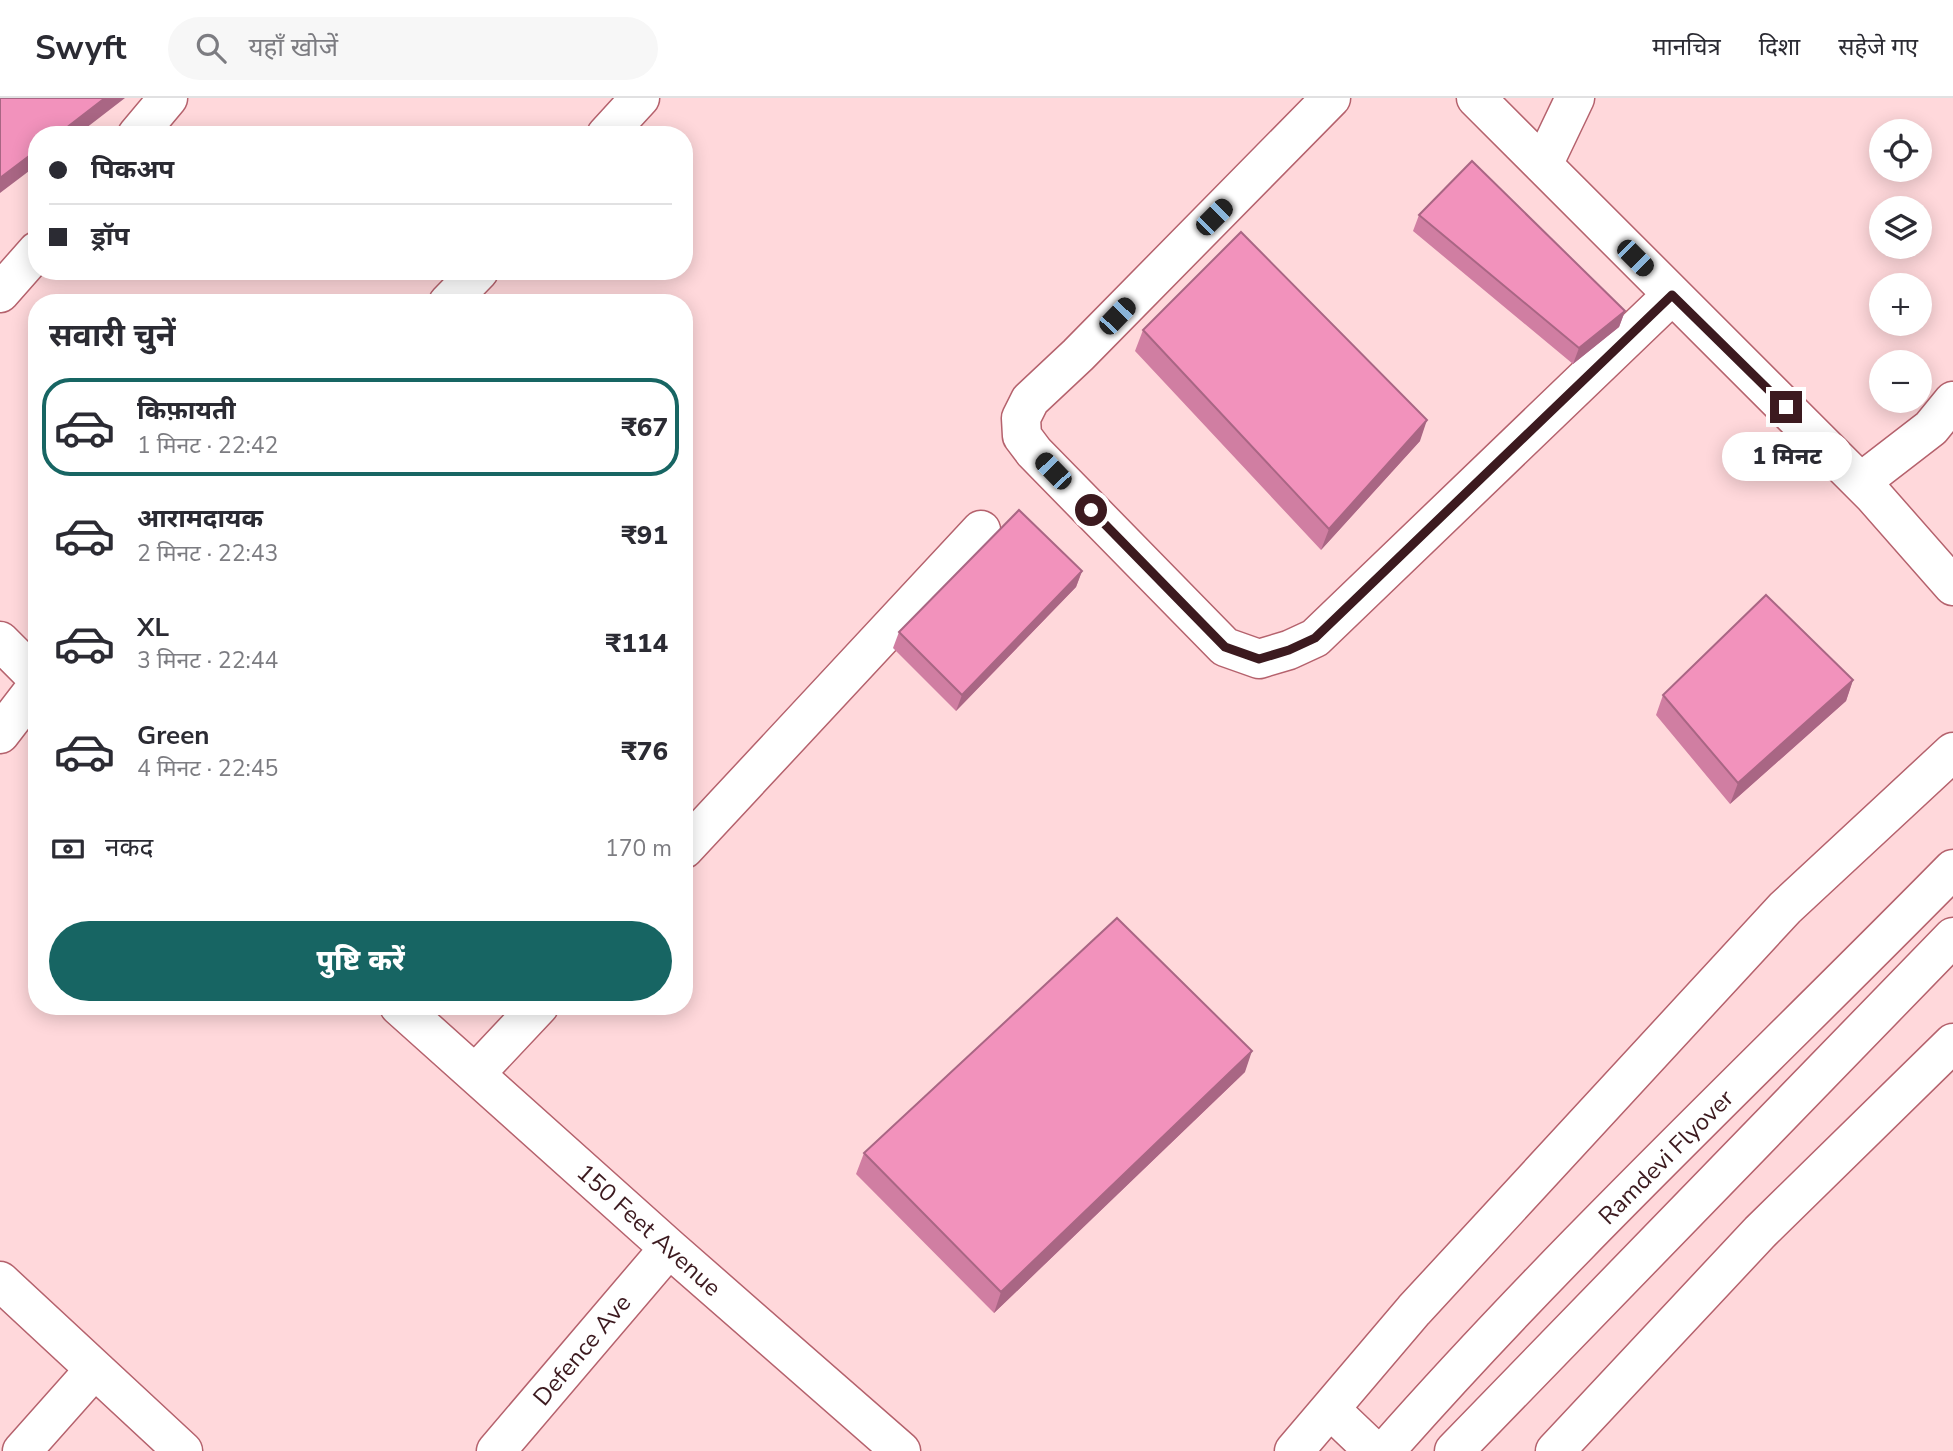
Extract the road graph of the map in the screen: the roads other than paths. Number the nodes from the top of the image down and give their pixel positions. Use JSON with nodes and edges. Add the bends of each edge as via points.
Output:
{"nodes":[{"id":1,"x":168,"y":98,"type":"edge"},
{"id":2,"x":640,"y":98,"type":"edge"},
{"id":3,"x":1331,"y":98,"type":"edge"},
{"id":4,"x":1476,"y":98,"type":"edge"},
{"id":5,"x":1575,"y":98,"type":"edge"},
{"id":6,"x":145,"y":126,"type":"edge"},
{"id":7,"x":614,"y":126,"type":"edge"},
{"id":8,"x":1543,"y":165,"type":"junction"},
{"id":9,"x":28,"y":261,"type":"edge"},
{"id":10,"x":470,"y":280,"type":"edge"},
{"id":11,"x":0,"y":293,"type":"edge"},
{"id":12,"x":457,"y":294,"type":"edge"},
{"id":13,"x":1672,"y":295,"type":"junction"},
{"id":14,"x":1953,"y":401,"type":"edge"},
{"id":15,"x":1861,"y":482,"type":"junction"},
{"id":16,"x":981,"y":530,"type":"dead end"},
{"id":17,"x":1953,"y":586,"type":"edge"},
{"id":18,"x":0,"y":641,"type":"edge"},
{"id":19,"x":28,"y":669,"type":"edge"},
{"id":20,"x":28,"y":698,"type":"edge"},
{"id":21,"x":0,"y":734,"type":"edge"},
{"id":22,"x":1953,"y":752,"type":"edge"},
{"id":23,"x":693,"y":839,"type":"edge"},
{"id":24,"x":1953,"y":869,"type":"edge"},
{"id":25,"x":1953,"y":937,"type":"edge"},
{"id":26,"x":410,"y":1015,"type":"edge"},
{"id":27,"x":530,"y":1015,"type":"edge"},
{"id":28,"x":1953,"y":1043,"type":"edge"},
{"id":29,"x":475,"y":1074,"type":"junction"},
{"id":30,"x":669,"y":1248,"type":"junction"},
{"id":31,"x":0,"y":1281,"type":"edge"},
{"id":32,"x":94,"y":1370,"type":"junction"},
{"id":33,"x":1330,"y":1409,"type":"junction"},
{"id":34,"x":22,"y":1451,"type":"edge"},
{"id":35,"x":183,"y":1451,"type":"edge"},
{"id":36,"x":496,"y":1451,"type":"edge"},
{"id":37,"x":901,"y":1451,"type":"edge"},
{"id":38,"x":1294,"y":1451,"type":"edge"},
{"id":39,"x":1374,"y":1451,"type":"edge"},
{"id":40,"x":1385,"y":1451,"type":"edge"},
{"id":41,"x":1454,"y":1451,"type":"edge"},
{"id":42,"x":1555,"y":1451,"type":"edge"}],
"edges":[{"from":1,"to":6,"type":"main road"},
{"from":2,"to":7,"type":"main road"},
{"from":3,"to":13,"type":"main road","via":[[1030,400],[1021,418],[1022,436],[1034,452],[1225,647],[1259,659],[1315,638]]},
{"from":4,"to":8,"type":"main road"},
{"from":5,"to":8,"type":"main road"},
{"from":8,"to":13,"type":"main road"},
{"from":9,"to":11,"type":"main road"},
{"from":10,"to":12,"type":"main road"},
{"from":13,"to":15,"type":"main road"},
{"from":14,"to":15,"type":"main road","via":[[1931,428]]},
{"from":15,"to":17,"type":"main road"},
{"from":16,"to":23,"type":"main road"},
{"from":18,"to":19,"type":"main road"},
{"from":20,"to":21,"type":"main road"},
{"from":22,"to":33,"type":"main road","via":[[1785,908],[1414,1310]]},
{"from":24,"to":40,"type":"main road","name":"Ramdevi Flyover","via":[[1622,1201]]},
{"from":25,"to":41,"type":"main road"},
{"from":26,"to":29,"type":"main road","name":"150 Feet Avenue"},
{"from":27,"to":29,"type":"main road"},
{"from":28,"to":42,"type":"main road","via":[[1759,1232]]},
{"from":29,"to":30,"type":"main road","name":"150 Feet Avenue"},
{"from":30,"to":36,"type":"main road","name":"Defence Ave"},
{"from":30,"to":37,"type":"main road","name":"150 Feet Avenue"},
{"from":31,"to":32,"type":"main road"},
{"from":32,"to":34,"type":"main road"},
{"from":32,"to":35,"type":"main road"},
{"from":33,"to":38,"type":"main road"},
{"from":33,"to":39,"type":"main road"}]}
